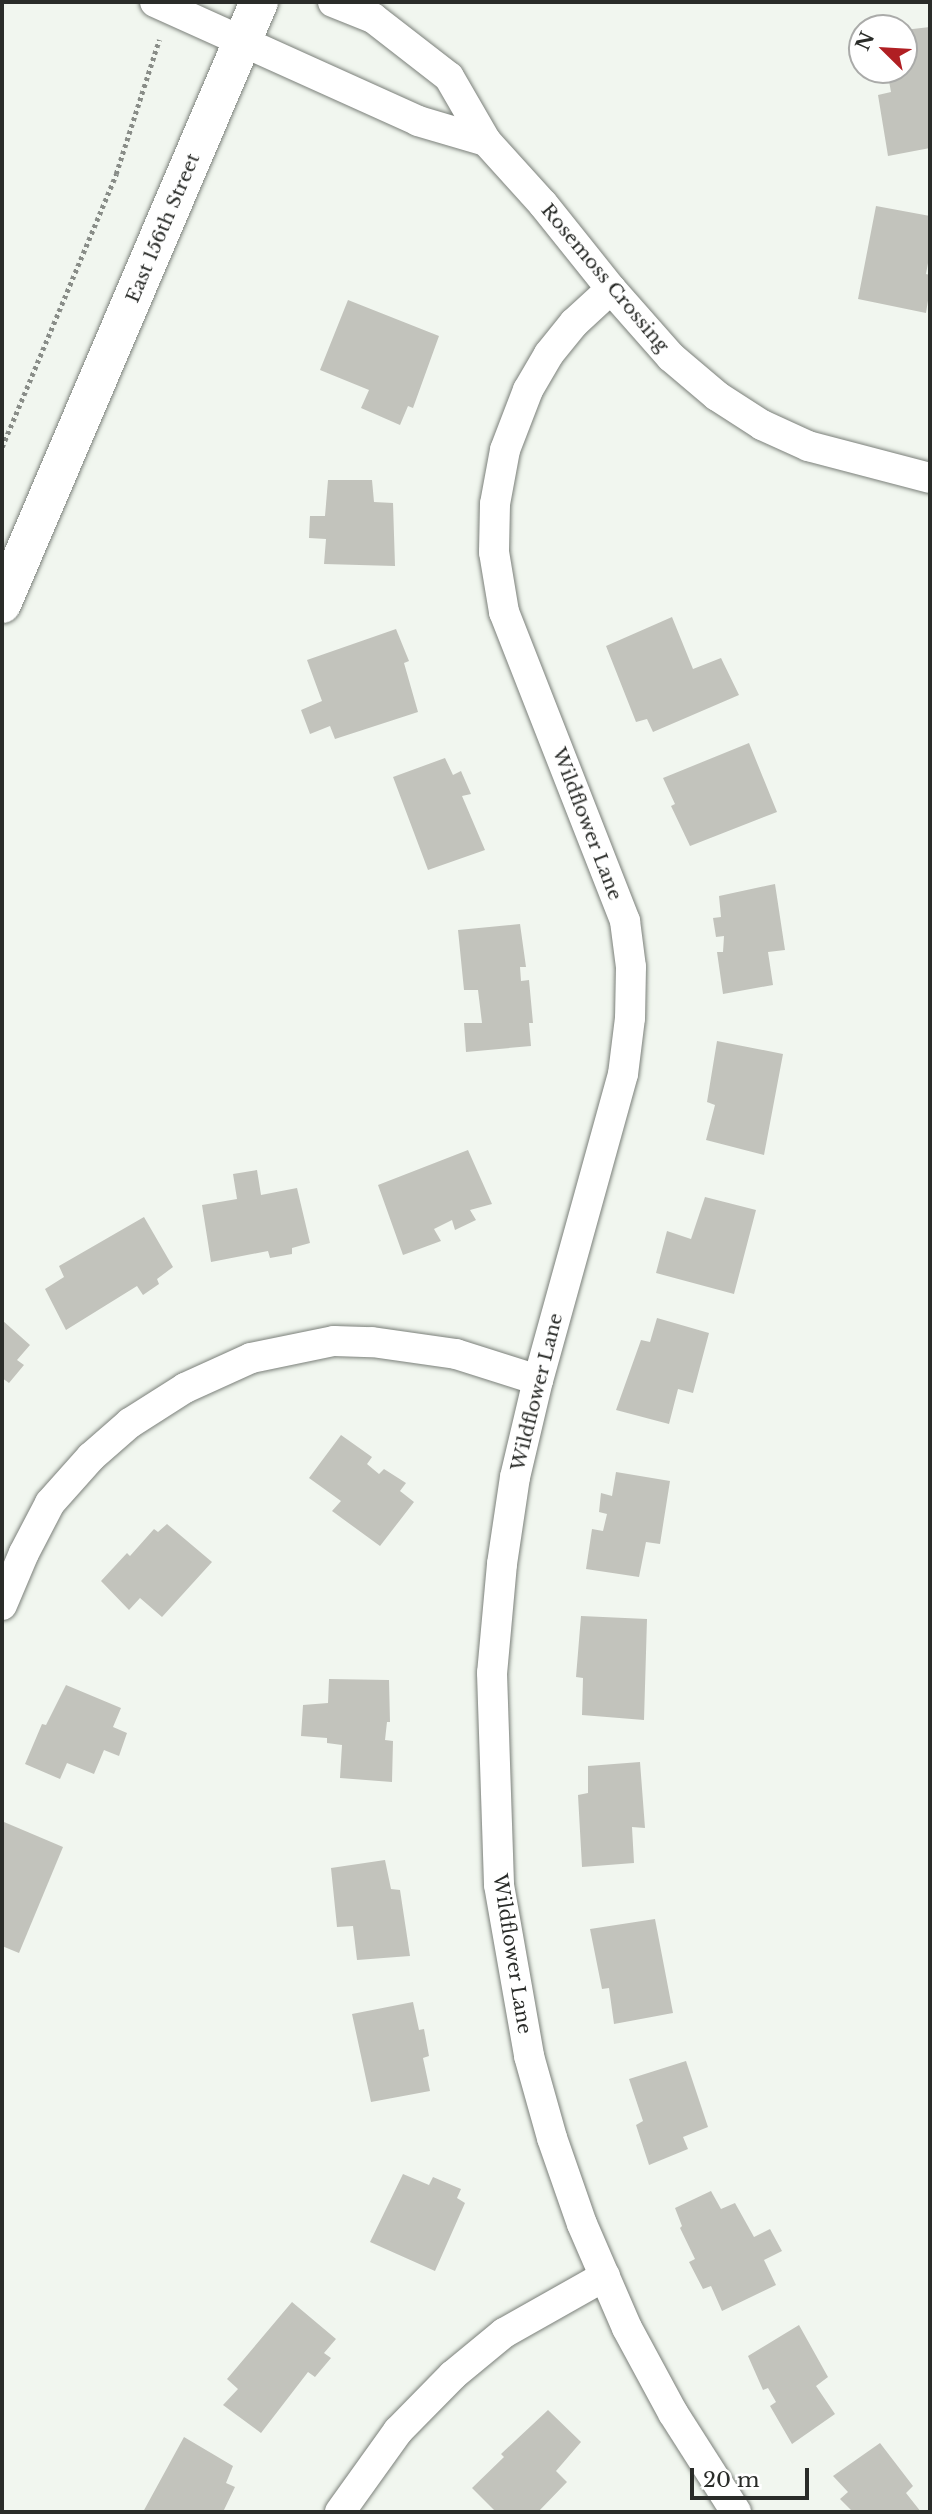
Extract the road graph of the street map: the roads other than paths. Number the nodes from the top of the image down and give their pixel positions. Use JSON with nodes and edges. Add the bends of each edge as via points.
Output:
{"nodes":[{"id":1,"x":259,"y":2,"type":"edge"},
{"id":2,"x":333,"y":2,"type":"edge"},
{"id":3,"x":164,"y":6,"type":"edge"},
{"id":4,"x":242,"y":42,"type":"junction"},
{"id":5,"x":486,"y":141,"type":"junction"},
{"id":6,"x":611,"y":289,"type":"junction"},
{"id":7,"x":930,"y":478,"type":"edge"},
{"id":8,"x":2,"y":604,"type":"edge"},
{"id":9,"x":538,"y":1380,"type":"junction"},
{"id":10,"x":2,"y":1605,"type":"edge"},
{"id":11,"x":605,"y":2276,"type":"junction"},
{"id":12,"x":340,"y":2512,"type":"edge"},
{"id":13,"x":736,"y":2512,"type":"edge"}],
"edges":[{"from":1,"to":4,"type":"street","name":"East 156th Street"},
{"from":2,"to":5,"type":"street","name":"Rosemoss Crossing","via":[[373,18],[449,77]]},
{"from":3,"to":4,"type":"street"},
{"from":4,"to":5,"type":"street","via":[[418,121]]},
{"from":4,"to":8,"type":"street","name":"East 156th Street"},
{"from":5,"to":6,"type":"street","name":"Rosemoss Crossing"},
{"from":6,"to":7,"type":"street","name":"Rosemoss Crossing","via":[[671,356],[717,396],[762,425],[808,446]]},
{"from":6,"to":9,"type":"street","name":"Wildflower Lane","via":[[574,323],[528,390],[505,450],[495,504],[494,552],[504,612],[625,921],[631,967],[623,1074]]},
{"from":9,"to":10,"type":"street","via":[[456,1354],[372,1342],[334,1341],[251,1358],[185,1388],[130,1423],[91,1457],[50,1503]]},
{"from":9,"to":11,"type":"street","name":"Wildflower Lane","via":[[515,1477],[492,1673],[499,1885],[529,2056],[556,2151]]},
{"from":11,"to":12,"type":"street","via":[[504,2333],[453,2375],[398,2431]]},
{"from":11,"to":13,"type":"street","name":"Wildflower Lane","via":[[673,2413]]}]}
